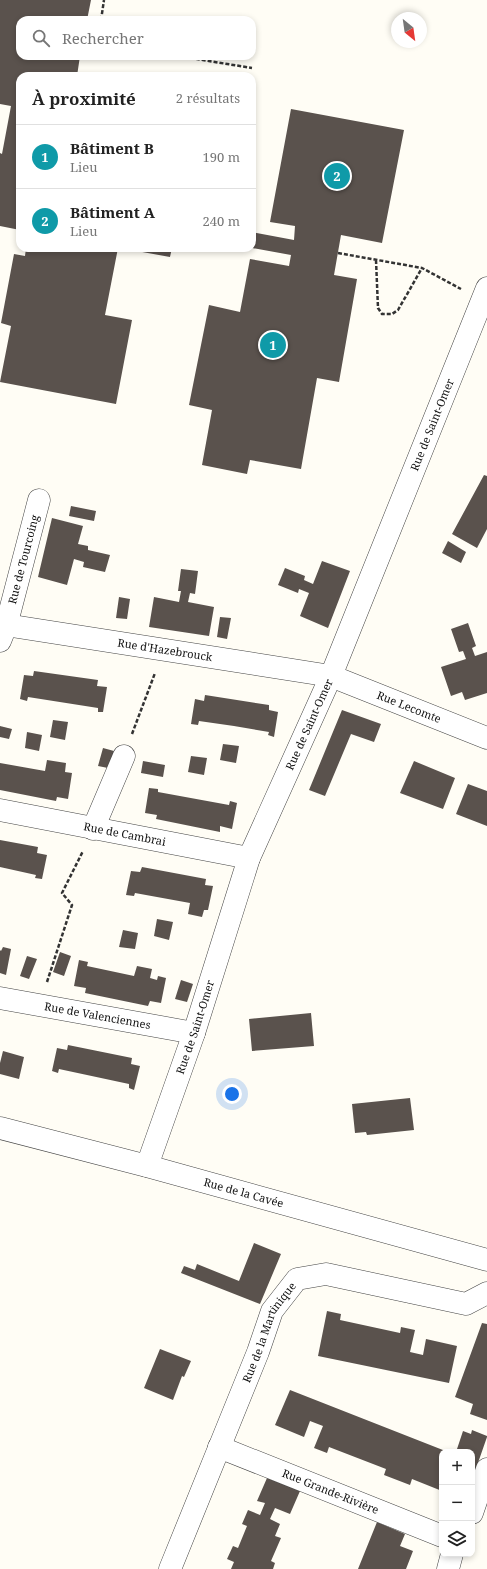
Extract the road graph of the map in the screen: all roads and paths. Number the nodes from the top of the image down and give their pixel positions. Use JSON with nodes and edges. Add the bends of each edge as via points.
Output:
{"nodes":[{"id":1,"x":104,"y":0,"type":"edge"},
{"id":2,"x":102,"y":16,"type":"edge"},
{"id":3,"x":203,"y":60,"type":"edge"},
{"id":4,"x":252,"y":68,"type":"dead end"},
{"id":5,"x":338,"y":253,"type":"dead end"},
{"id":6,"x":376,"y":260,"type":"junction"},
{"id":7,"x":422,"y":268,"type":"junction"},
{"id":8,"x":485,"y":294,"type":"edge"},
{"id":9,"x":39,"y":500,"type":"dead end"},
{"id":10,"x":2,"y":630,"type":"edge"},
{"id":11,"x":164,"y":650,"type":"junction"},
{"id":12,"x":331,"y":676,"type":"junction"},
{"id":13,"x":487,"y":738,"type":"edge"},
{"id":14,"x":124,"y":756,"type":"joint"},
{"id":15,"x":0,"y":810,"type":"edge"},
{"id":16,"x":93,"y":829,"type":"junction"},
{"id":17,"x":249,"y":858,"type":"junction"},
{"id":18,"x":0,"y":998,"type":"edge"},
{"id":19,"x":39,"y":1005,"type":"junction"},
{"id":20,"x":194,"y":1033,"type":"junction"},
{"id":21,"x":0,"y":1128,"type":"edge"},
{"id":22,"x":147,"y":1166,"type":"junction"},
{"id":23,"x":487,"y":1260,"type":"edge"},
{"id":24,"x":487,"y":1293,"type":"edge"},
{"id":25,"x":220,"y":1447,"type":"junction"},
{"id":26,"x":487,"y":1468,"type":"edge"},
{"id":27,"x":475,"y":1504,"type":"edge"},
{"id":28,"x":439,"y":1535,"type":"edge"},
{"id":29,"x":451,"y":1557,"type":"edge"},
{"id":30,"x":170,"y":1569,"type":"edge"},
{"id":31,"x":448,"y":1569,"type":"edge"}],
"edges":[{"from":1,"to":2,"type":"path"},
{"from":3,"to":4,"type":"path"},
{"from":5,"to":6,"type":"path"},
{"from":6,"to":7,"type":"path"},
{"from":6,"to":7,"type":"path","via":[[378,308],[382,314],[387,315],[398,310]]},
{"from":7,"to":8,"type":"path"},
{"from":8,"to":12,"type":"street","name":"Rue de Saint-Omer"},
{"from":9,"to":10,"type":"street","name":"Rue de Tourcoing"},
{"from":10,"to":11,"type":"street","name":"Rue d'Hazebrouck"},
{"from":11,"to":12,"type":"street","name":"Rue d'Hazebrouck"},
{"from":11,"to":14,"type":"path"},
{"from":12,"to":13,"type":"street","name":"Rue Lecomte"},
{"from":12,"to":17,"type":"street","name":"Rue de Saint-Omer"},
{"from":14,"to":16,"type":"street"},
{"from":15,"to":16,"type":"street","name":"Rue de Cambrai"},
{"from":16,"to":17,"type":"street","name":"Rue de Cambrai"},
{"from":16,"to":19,"type":"path","via":[[62,893],[72,905]]},
{"from":17,"to":20,"type":"street","name":"Rue de Saint-Omer"},
{"from":18,"to":19,"type":"street","name":"Rue de Valenciennes"},
{"from":19,"to":20,"type":"street","name":"Rue de Valenciennes"},
{"from":20,"to":22,"type":"street","name":"Rue de Saint-Omer"},
{"from":21,"to":22,"type":"street","name":"Rue de la Cavée"},
{"from":22,"to":23,"type":"street","name":"Rue de la Cavée"},
{"from":24,"to":25,"type":"street","name":"Rue de la Martinique","via":[[466,1304],[326,1274],[297,1279],[272,1311]]},
{"from":25,"to":28,"type":"street","name":"Rue Grande-Rivière"},
{"from":25,"to":30,"type":"street","name":"Rue de la Martinique"},
{"from":26,"to":27,"type":"street"},
{"from":29,"to":31,"type":"street"}]}
